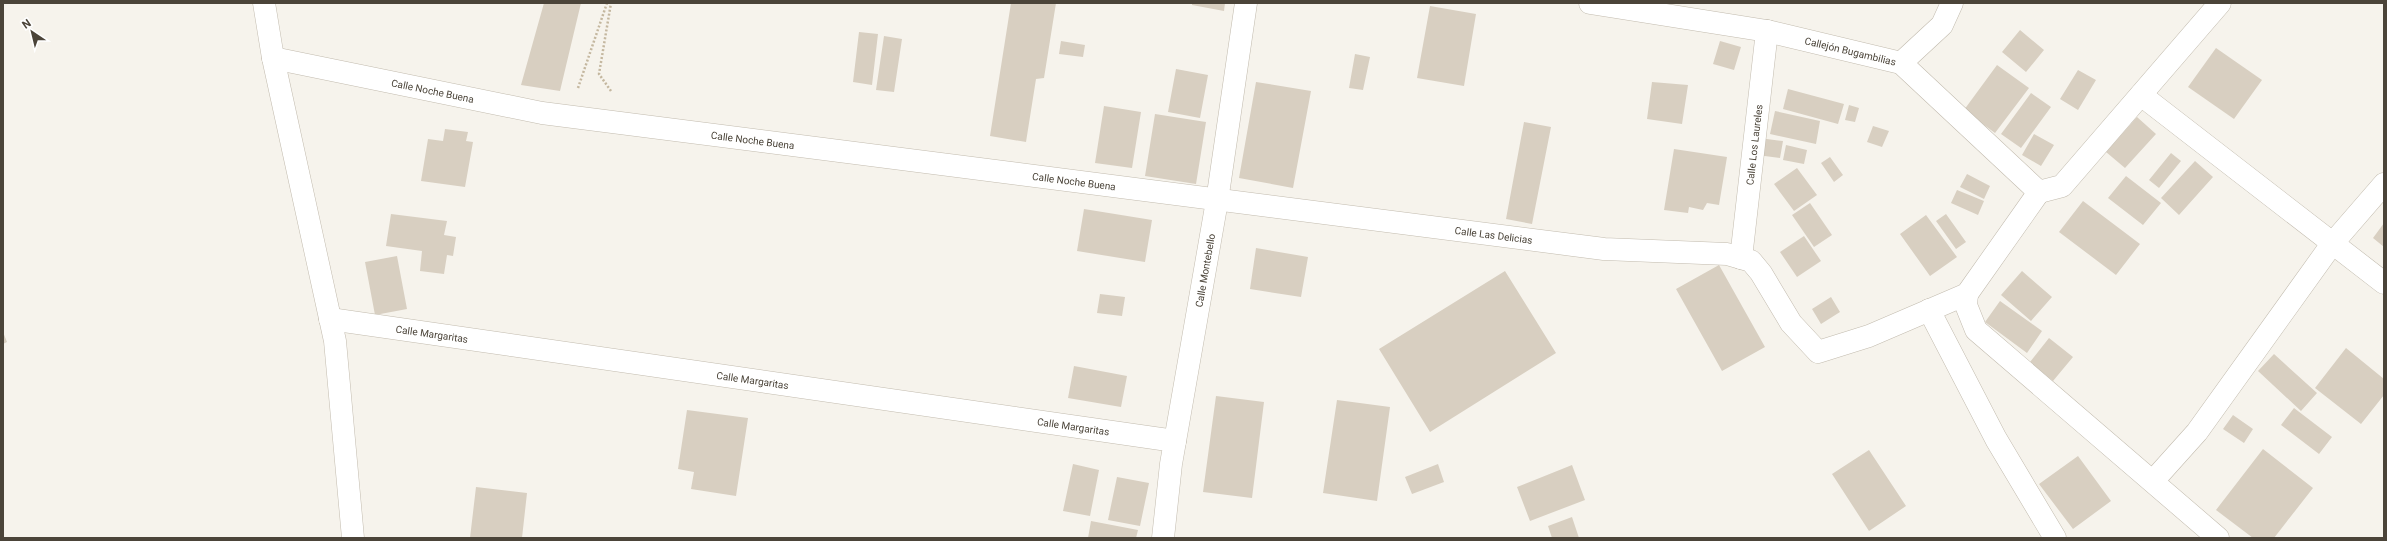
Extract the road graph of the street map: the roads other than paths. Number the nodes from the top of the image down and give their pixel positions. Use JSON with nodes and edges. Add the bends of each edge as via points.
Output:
{"nodes":[{"id":1,"x":264,"y":3,"type":"edge"},
{"id":2,"x":1246,"y":3,"type":"edge"},
{"id":3,"x":1590,"y":3,"type":"edge"},
{"id":4,"x":1952,"y":3,"type":"edge"},
{"id":5,"x":2220,"y":3,"type":"edge"},
{"id":6,"x":1767,"y":31,"type":"junction"},
{"id":7,"x":273,"y":58,"type":"junction"},
{"id":8,"x":1900,"y":63,"type":"junction"},
{"id":9,"x":2141,"y":95,"type":"junction"},
{"id":10,"x":2384,"y":184,"type":"edge"},
{"id":11,"x":2039,"y":192,"type":"junction"},
{"id":12,"x":1227,"y":202,"type":"junction"},
{"id":13,"x":2332,"y":244,"type":"junction"},
{"id":14,"x":1746,"y":259,"type":"junction"},
{"id":15,"x":2384,"y":283,"type":"edge"},
{"id":16,"x":1967,"y":294,"type":"junction"},
{"id":17,"x":1929,"y":310,"type":"junction"},
{"id":18,"x":330,"y":319,"type":"junction"},
{"id":19,"x":1175,"y":441,"type":"junction"},
{"id":20,"x":2153,"y":481,"type":"junction"},
{"id":21,"x":353,"y":538,"type":"edge"},
{"id":22,"x":1163,"y":538,"type":"edge"},
{"id":23,"x":2055,"y":538,"type":"edge"},
{"id":24,"x":2218,"y":538,"type":"edge"}],
"edges":[{"from":1,"to":7,"type":"street"},
{"from":2,"to":12,"type":"street","name":"Calle Montebello"},
{"from":3,"to":6,"type":"street","name":"Callejón Bugambilias"},
{"from":4,"to":8,"type":"street","via":[[1942,25]]},
{"from":5,"to":9,"type":"street"},
{"from":6,"to":8,"type":"street","name":"Callejón Bugambilias"},
{"from":6,"to":14,"type":"street","name":"Calle Los Laureles"},
{"from":7,"to":12,"type":"street","name":"Calle Noche Buena","via":[[542,113]]},
{"from":7,"to":18,"type":"street"},
{"from":8,"to":11,"type":"street","name":"Callejón Bugambilias"},
{"from":9,"to":11,"type":"street","via":[[2062,186]]},
{"from":9,"to":13,"type":"street"},
{"from":10,"to":13,"type":"street"},
{"from":11,"to":16,"type":"street"},
{"from":12,"to":14,"type":"street","name":"Calle Las Delicias","via":[[1604,249],[1727,254]]},
{"from":12,"to":19,"type":"street","name":"Calle Montebello"},
{"from":13,"to":15,"type":"street"},
{"from":13,"to":20,"type":"street","via":[[2198,432]]},
{"from":14,"to":17,"type":"street","via":[[1762,273],[1791,323],[1818,352],[1869,336]]},
{"from":16,"to":17,"type":"street"},
{"from":16,"to":20,"type":"street","via":[[1966,305],[1976,330]]},
{"from":17,"to":23,"type":"street","via":[[1996,439]]},
{"from":18,"to":19,"type":"street","name":"Calle Margaritas"},
{"from":18,"to":21,"type":"street","via":[[335,341]]},
{"from":19,"to":22,"type":"street","name":"Calle Montebello"},
{"from":20,"to":24,"type":"street"}]}
